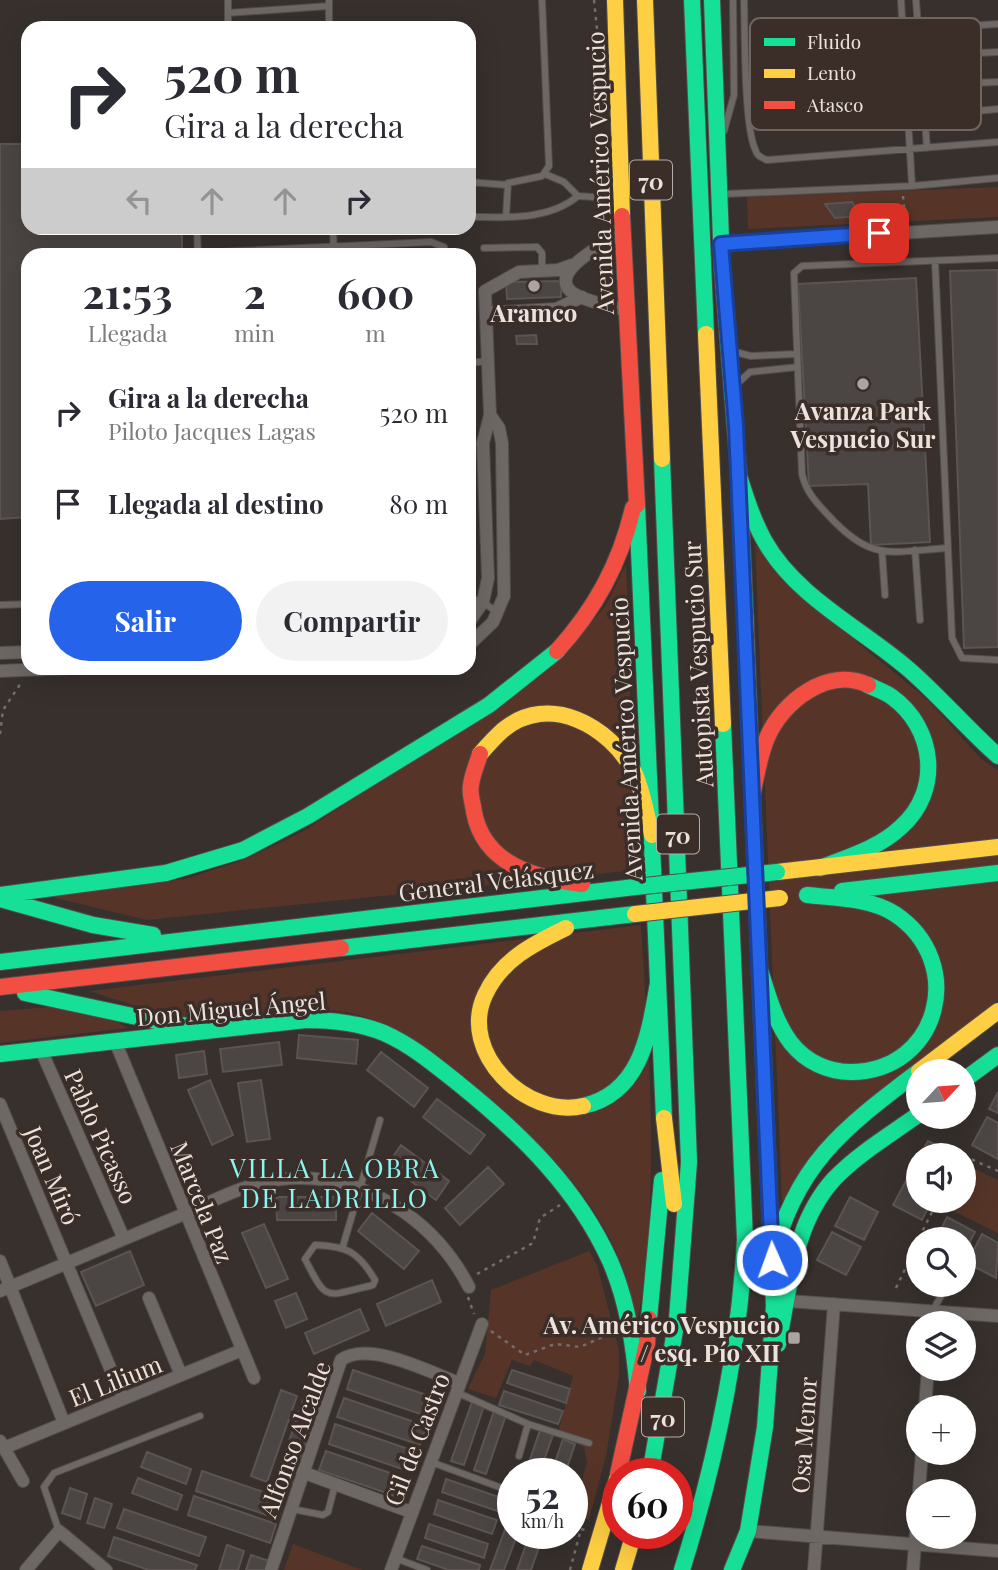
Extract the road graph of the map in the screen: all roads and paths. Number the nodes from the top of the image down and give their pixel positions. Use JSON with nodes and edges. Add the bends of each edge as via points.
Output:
{"nodes":[{"id":1,"x":228,"y":0,"type":"edge"},
{"id":2,"x":542,"y":0,"type":"edge"},
{"id":3,"x":615,"y":0,"type":"edge"},
{"id":4,"x":635,"y":0,"type":"edge"},
{"id":5,"x":645,"y":0,"type":"edge"},
{"id":6,"x":692,"y":0,"type":"edge"},
{"id":7,"x":712,"y":0,"type":"edge"},
{"id":8,"x":733,"y":0,"type":"edge"},
{"id":9,"x":744,"y":0,"type":"edge"},
{"id":10,"x":901,"y":0,"type":"edge"},
{"id":11,"x":916,"y":0,"type":"edge"},
{"id":12,"x":329,"y":3,"type":"edge"},
{"id":13,"x":228,"y":13,"type":"junction"},
{"id":14,"x":902,"y":18,"type":"edge"},
{"id":15,"x":917,"y":18,"type":"edge"},
{"id":16,"x":228,"y":21,"type":"edge"},
{"id":17,"x":329,"y":21,"type":"edge"},
{"id":18,"x":646,"y":55,"type":"junction"},
{"id":19,"x":750,"y":117,"type":"edge"},
{"id":20,"x":751,"y":130,"type":"edge"},
{"id":21,"x":908,"y":130,"type":"edge"},
{"id":22,"x":925,"y":130,"type":"edge"},
{"id":23,"x":998,"y":142,"type":"edge"},
{"id":24,"x":718,"y":145,"type":"junction"},
{"id":25,"x":927,"y":148,"type":"junction"},
{"id":26,"x":909,"y":150,"type":"junction"},
{"id":27,"x":545,"y":174,"type":"junction"},
{"id":28,"x":998,"y":178,"type":"edge"},
{"id":29,"x":476,"y":183,"type":"edge"},
{"id":30,"x":507,"y":185,"type":"junction"},
{"id":31,"x":902,"y":186,"type":"junction"},
{"id":32,"x":912,"y":186,"type":"junction"},
{"id":33,"x":620,"y":194,"type":"junction"},
{"id":34,"x":719,"y":194,"type":"junction"},
{"id":35,"x":578,"y":196,"type":"junction"},
{"id":36,"x":476,"y":217,"type":"edge"},
{"id":37,"x":506,"y":217,"type":"junction"},
{"id":38,"x":998,"y":227,"type":"edge"},
{"id":39,"x":905,"y":231,"type":"junction"},
{"id":40,"x":621,"y":233,"type":"junction"},
{"id":41,"x":333,"y":235,"type":"edge"},
{"id":42,"x":721,"y":244,"type":"junction"},
{"id":43,"x":334,"y":247,"type":"junction"},
{"id":44,"x":315,"y":248,"type":"edge"},
{"id":45,"x":442,"y":248,"type":"edge"},
{"id":46,"x":484,"y":248,"type":"dead end"},
{"id":47,"x":998,"y":258,"type":"edge"},
{"id":48,"x":935,"y":261,"type":"junction"},
{"id":49,"x":572,"y":265,"type":"junction"},
{"id":50,"x":542,"y":271,"type":"junction"},
{"id":51,"x":582,"y":298,"type":"junction"},
{"id":52,"x":627,"y":311,"type":"junction"},
{"id":53,"x":486,"y":313,"type":"junction"},
{"id":54,"x":730,"y":350,"type":"junction"},
{"id":55,"x":797,"y":354,"type":"junction"},
{"id":56,"x":488,"y":361,"type":"junction"},
{"id":57,"x":476,"y":362,"type":"edge"},
{"id":58,"x":798,"y":367,"type":"junction"},
{"id":59,"x":734,"y":389,"type":"junction"},
{"id":60,"x":490,"y":415,"type":"junction"},
{"id":61,"x":738,"y":476,"type":"junction"},
{"id":62,"x":637,"y":491,"type":"junction"},
{"id":63,"x":948,"y":548,"type":"junction"},
{"id":64,"x":915,"y":550,"type":"junction"},
{"id":65,"x":882,"y":552,"type":"junction"},
{"id":66,"x":506,"y":576,"type":"junction"},
{"id":67,"x":488,"y":578,"type":"junction"},
{"id":68,"x":885,"y":595,"type":"dead end"},
{"id":69,"x":476,"y":600,"type":"edge"},
{"id":70,"x":483,"y":602,"type":"junction"},
{"id":71,"x":21,"y":604,"type":"edge"},
{"id":72,"x":0,"y":605,"type":"edge"},
{"id":73,"x":476,"y":612,"type":"edge"},
{"id":74,"x":498,"y":613,"type":"junction"},
{"id":75,"x":920,"y":620,"type":"dead end"},
{"id":76,"x":476,"y":639,"type":"edge"},
{"id":77,"x":21,"y":652,"type":"edge"},
{"id":78,"x":0,"y":653,"type":"edge"},
{"id":79,"x":998,"y":660,"type":"edge"},
{"id":80,"x":21,"y":670,"type":"edge"},
{"id":81,"x":0,"y":671,"type":"edge"},
{"id":82,"x":23,"y":675,"type":"edge"},
{"id":83,"x":0,"y":734,"type":"edge"},
{"id":84,"x":998,"y":756,"type":"edge"},
{"id":85,"x":752,"y":797,"type":"junction"},
{"id":86,"x":652,"y":835,"type":"junction"},
{"id":87,"x":998,"y":847,"type":"edge"},
{"id":88,"x":820,"y":868,"type":"junction"},
{"id":89,"x":998,"y":873,"type":"edge"},
{"id":90,"x":634,"y":887,"type":"junction"},
{"id":91,"x":807,"y":895,"type":"junction"},
{"id":92,"x":0,"y":897,"type":"edge"},
{"id":93,"x":585,"y":920,"type":"junction"},
{"id":94,"x":202,"y":938,"type":"junction"},
{"id":95,"x":0,"y":961,"type":"edge"},
{"id":96,"x":760,"y":970,"type":"junction"},
{"id":97,"x":658,"y":982,"type":"junction"},
{"id":98,"x":0,"y":989,"type":"edge"},
{"id":99,"x":998,"y":1011,"type":"edge"},
{"id":100,"x":212,"y":1029,"type":"junction"},
{"id":101,"x":115,"y":1041,"type":"junction"},
{"id":102,"x":41,"y":1050,"type":"junction"},
{"id":103,"x":0,"y":1054,"type":"edge"},
{"id":104,"x":998,"y":1055,"type":"edge"},
{"id":105,"x":935,"y":1059,"type":"edge"},
{"id":106,"x":976,"y":1071,"type":"edge"},
{"id":107,"x":906,"y":1081,"type":"edge"},
{"id":108,"x":0,"y":1104,"type":"edge"},
{"id":109,"x":664,"y":1118,"type":"junction"},
{"id":110,"x":380,"y":1120,"type":"dead end"},
{"id":111,"x":906,"y":1124,"type":"edge"},
{"id":112,"x":976,"y":1161,"type":"edge"},
{"id":113,"x":998,"y":1171,"type":"edge"},
{"id":114,"x":359,"y":1190,"type":"junction"},
{"id":115,"x":574,"y":1197,"type":"junction"},
{"id":116,"x":184,"y":1213,"type":"junction"},
{"id":117,"x":124,"y":1239,"type":"junction"},
{"id":118,"x":343,"y":1246,"type":"junction"},
{"id":119,"x":772,"y":1260,"type":"junction"},
{"id":120,"x":0,"y":1261,"type":"edge"},
{"id":121,"x":67,"y":1263,"type":"junction"},
{"id":122,"x":906,"y":1267,"type":"edge"},
{"id":123,"x":469,"y":1287,"type":"junction"},
{"id":124,"x":896,"y":1288,"type":"dead end"},
{"id":125,"x":5,"y":1289,"type":"edge"},
{"id":126,"x":149,"y":1298,"type":"dead end"},
{"id":127,"x":788,"y":1301,"type":"junction"},
{"id":128,"x":834,"y":1304,"type":"junction"},
{"id":129,"x":906,"y":1314,"type":"edge"},
{"id":130,"x":976,"y":1316,"type":"edge"},
{"id":131,"x":998,"y":1316,"type":"edge"},
{"id":132,"x":482,"y":1324,"type":"junction"},
{"id":133,"x":630,"y":1325,"type":"junction"},
{"id":134,"x":242,"y":1350,"type":"junction"},
{"id":135,"x":673,"y":1361,"type":"junction"},
{"id":136,"x":181,"y":1375,"type":"junction"},
{"id":137,"x":254,"y":1378,"type":"dead end"},
{"id":138,"x":770,"y":1380,"type":"junction"},
{"id":139,"x":457,"y":1387,"type":"junction"},
{"id":140,"x":638,"y":1391,"type":"junction"},
{"id":141,"x":122,"y":1399,"type":"junction"},
{"id":142,"x":200,"y":1416,"type":"dead end"},
{"id":143,"x":65,"y":1423,"type":"junction"},
{"id":144,"x":528,"y":1424,"type":"junction"},
{"id":145,"x":589,"y":1443,"type":"dead end"},
{"id":146,"x":2,"y":1445,"type":"edge"},
{"id":147,"x":519,"y":1456,"type":"dead end"},
{"id":148,"x":622,"y":1458,"type":"edge"},
{"id":149,"x":653,"y":1458,"type":"edge"},
{"id":150,"x":430,"y":1462,"type":"junction"},
{"id":151,"x":302,"y":1472,"type":"junction"},
{"id":152,"x":23,"y":1480,"type":"dead end"},
{"id":153,"x":335,"y":1484,"type":"junction"},
{"id":154,"x":497,"y":1486,"type":"edge"},
{"id":155,"x":290,"y":1508,"type":"junction"},
{"id":156,"x":411,"y":1511,"type":"junction"},
{"id":157,"x":602,"y":1529,"type":"edge"},
{"id":158,"x":59,"y":1531,"type":"junction"},
{"id":159,"x":748,"y":1531,"type":"junction"},
{"id":160,"x":816,"y":1538,"type":"junction"},
{"id":161,"x":906,"y":1544,"type":"edge"},
{"id":162,"x":629,"y":1549,"type":"edge"},
{"id":163,"x":915,"y":1549,"type":"edge"},
{"id":164,"x":970,"y":1549,"type":"edge"},
{"id":165,"x":998,"y":1551,"type":"edge"},
{"id":166,"x":393,"y":1564,"type":"edge"},
{"id":167,"x":26,"y":1570,"type":"edge"},
{"id":168,"x":106,"y":1570,"type":"edge"},
{"id":169,"x":271,"y":1570,"type":"edge"},
{"id":170,"x":427,"y":1570,"type":"edge"},
{"id":171,"x":590,"y":1570,"type":"edge"},
{"id":172,"x":623,"y":1570,"type":"edge"},
{"id":173,"x":682,"y":1570,"type":"edge"},
{"id":174,"x":732,"y":1570,"type":"edge"},
{"id":175,"x":741,"y":1570,"type":"edge"},
{"id":176,"x":814,"y":1570,"type":"edge"},
{"id":177,"x":913,"y":1570,"type":"edge"}],
"edges":[{"from":1,"to":13,"type":"lane"},
{"from":2,"to":27,"type":"lane","via":[[550,166]]},
{"from":3,"to":33,"type":"main road","name":"Avenida Américo Vespucio"},
{"from":4,"to":18,"type":"main road"},
{"from":5,"to":18,"type":"main road","name":"Autopista Vespucio Sur","number":"70"},
{"from":6,"to":173,"type":"main road","name":"Autopista Vespucio Sur","number":"70","via":[[745,1239],[741,1318],[728,1405],[713,1472]]},
{"from":7,"to":24,"type":"main road"},
{"from":8,"to":24,"type":"lane","via":[[734,94]]},
{"from":9,"to":19,"type":"lane"},
{"from":10,"to":14,"type":"lane"},
{"from":11,"to":15,"type":"lane"},
{"from":12,"to":13,"type":"lane"},
{"from":12,"to":17,"type":"lane"},
{"from":13,"to":16,"type":"lane"},
{"from":18,"to":135,"type":"main road","name":"Autopista Vespucio Sur","number":"70","via":[[688,1079],[687,1232]]},
{"from":20,"to":26,"type":"lane","via":[[753,146],[766,160]]},
{"from":21,"to":26,"type":"lane"},
{"from":22,"to":25,"type":"lane"},
{"from":23,"to":25,"type":"lane"},
{"from":24,"to":34,"type":"main road"},
{"from":25,"to":26,"type":"lane"},
{"from":26,"to":32,"type":"lane"},
{"from":27,"to":30,"type":"lane"},
{"from":27,"to":35,"type":"lane","via":[[564,182]]},
{"from":28,"to":32,"type":"lane"},
{"from":29,"to":30,"type":"lane"},
{"from":30,"to":37,"type":"lane"},
{"from":31,"to":32,"type":"lane"},
{"from":31,"to":34,"type":"lane"},
{"from":31,"to":39,"type":"path"},
{"from":33,"to":35,"type":"lane"},
{"from":33,"to":40,"type":"main road","name":"Avenida Américo Vespucio"},
{"from":34,"to":42,"type":"main road"},
{"from":35,"to":37,"type":"lane","via":[[544,213]]},
{"from":36,"to":37,"type":"lane"},
{"from":38,"to":39,"type":"street"},
{"from":39,"to":42,"type":"street"},
{"from":40,"to":49,"type":"street"},
{"from":40,"to":52,"type":"main road","name":"Avenida Américo Vespucio"},
{"from":41,"to":43,"type":"lane"},
{"from":42,"to":54,"type":"main road"},
{"from":43,"to":44,"type":"lane"},
{"from":43,"to":45,"type":"lane","via":[[431,242]]},
{"from":46,"to":50,"type":"lane","via":[[537,247],[542,253]]},
{"from":47,"to":48,"type":"lane"},
{"from":48,"to":55,"type":"lane","via":[[797,268]]},
{"from":48,"to":63,"type":"lane"},
{"from":49,"to":50,"type":"street"},
{"from":49,"to":51,"type":"street","via":[[567,275],[569,286]]},
{"from":50,"to":53,"type":"street","via":[[519,272],[485,291]]},
{"from":51,"to":52,"type":"street"},
{"from":51,"to":53,"type":"street","via":[[556,309]]},
{"from":52,"to":62,"type":"main road","name":"Avenida Américo Vespucio"},
{"from":53,"to":56,"type":"street"},
{"from":54,"to":55,"type":"lane","via":[[751,356]]},
{"from":54,"to":59,"type":"main road"},
{"from":55,"to":58,"type":"lane"},
{"from":56,"to":57,"type":"lane"},
{"from":56,"to":60,"type":"street"},
{"from":58,"to":59,"type":"lane","via":[[750,372]]},
{"from":58,"to":65,"type":"lane","via":[[805,485],[847,536]]},
{"from":59,"to":61,"type":"main road"},
{"from":60,"to":66,"type":"street","via":[[502,443]]},
{"from":60,"to":67,"type":"street","via":[[483,443]]},
{"from":61,"to":84,"type":"main road","via":[[754,525],[781,568],[808,594],[907,667]]},
{"from":61,"to":85,"type":"main road"},
{"from":62,"to":86,"type":"main road","name":"Avenida Américo Vespucio"},
{"from":62,"to":92,"type":"main road","via":[[620,556],[590,612],[557,651],[499,697],[305,818],[240,851],[168,873]]},
{"from":63,"to":64,"type":"lane"},
{"from":63,"to":79,"type":"lane","via":[[955,648],[962,658]]},
{"from":64,"to":65,"type":"lane"},
{"from":64,"to":75,"type":"lane"},
{"from":65,"to":68,"type":"lane"},
{"from":66,"to":67,"type":"street"},
{"from":66,"to":74,"type":"street"},
{"from":67,"to":70,"type":"street"},
{"from":69,"to":70,"type":"lane"},
{"from":70,"to":73,"type":"street"},
{"from":70,"to":74,"type":"lane"},
{"from":71,"to":72,"type":"lane"},
{"from":74,"to":76,"type":"street"},
{"from":77,"to":78,"type":"street"},
{"from":80,"to":81,"type":"street"},
{"from":82,"to":83,"type":"path","via":[[4,710]]},
{"from":85,"to":88,"type":"main road","via":[[771,730],[790,704],[809,690],[853,680],[873,684],[901,701],[920,727],[927,748],[928,780],[921,801],[908,821],[890,836]]},
{"from":85,"to":96,"type":"main road"},
{"from":86,"to":90,"type":"main road","via":[[645,798],[625,753],[604,729],[582,718],[552,713],[523,718],[497,734],[476,764],[472,812],[483,839],[503,861],[552,880]]},
{"from":86,"to":97,"type":"main road","name":"Avenida Américo Vespucio"},
{"from":87,"to":88,"type":"main road","name":"General Velásquez"},
{"from":88,"to":90,"type":"main road","name":"General Velásquez","bridge":true},
{"from":89,"to":91,"type":"main road","name":"General Velásquez"},
{"from":90,"to":94,"type":"main road","name":"General Velásquez"},
{"from":91,"to":93,"type":"main road","name":"General Velásquez","bridge":true},
{"from":91,"to":96,"type":"main road","via":[[872,905],[895,914],[913,929],[927,948],[937,981],[934,1013],[925,1035],[911,1053],[884,1069],[859,1073],[823,1067],[804,1056],[785,1035]]},
{"from":92,"to":94,"type":"main road","via":[[107,928]]},
{"from":93,"to":97,"type":"main road","via":[[516,955],[488,989],[481,1019],[482,1042],[491,1065],[514,1092],[543,1105],[567,1108],[615,1092],[644,1053]]},
{"from":93,"to":98,"type":"main road","name":"General Velásquez"},
{"from":94,"to":95,"type":"main road","name":"General Velásquez"},
{"from":96,"to":119,"type":"main road"},
{"from":97,"to":109,"type":"main road","name":"Avenida Américo Vespucio"},
{"from":98,"to":100,"type":"main road","via":[[63,999],[158,1024]]},
{"from":99,"to":105,"type":"main road"},
{"from":100,"to":101,"type":"main road","name":"Don Miguel Ángel"},
{"from":100,"to":115,"type":"main road","name":"Don Miguel Ángel","via":[[319,1020],[352,1023],[388,1034],[424,1056],[488,1108],[540,1156]]},
{"from":101,"to":102,"type":"main road","name":"Don Miguel Ángel"},
{"from":101,"to":116,"type":"street","name":"Marcela Paz"},
{"from":102,"to":103,"type":"main road","name":"Don Miguel Ángel"},
{"from":102,"to":117,"type":"street","name":"Pablo Picasso"},
{"from":104,"to":106,"type":"main road"},
{"from":107,"to":119,"type":"main road","via":[[844,1130],[810,1165],[787,1207]]},
{"from":108,"to":121,"type":"street","name":"Joan Miró"},
{"from":109,"to":135,"type":"main road","via":[[674,1201]]},
{"from":109,"to":140,"type":"main road","name":"Avenida Américo Vespucio","via":[[658,1251]]},
{"from":110,"to":114,"type":"lane"},
{"from":111,"to":127,"type":"main road","via":[[843,1171],[818,1199],[798,1246]]},
{"from":112,"to":113,"type":"path"},
{"from":114,"to":116,"type":"street","via":[[314,1179],[281,1179]]},
{"from":114,"to":118,"type":"lane"},
{"from":114,"to":123,"type":"street","via":[[426,1227],[445,1247]]},
{"from":115,"to":123,"type":"path","via":[[540,1218],[533,1243],[476,1273],[481,1281]]},
{"from":115,"to":133,"type":"main road","name":"Don Miguel Ángel","via":[[604,1248]]},
{"from":116,"to":117,"type":"street"},
{"from":116,"to":134,"type":"street","name":"Marcela Paz"},
{"from":117,"to":121,"type":"street"},
{"from":118,"to":118,"type":"lane","via":[[315,1245],[305,1259],[322,1292],[329,1295],[373,1285],[375,1280],[367,1266]]},
{"from":119,"to":138,"type":"main road"},
{"from":120,"to":125,"type":"street"},
{"from":121,"to":125,"type":"street"},
{"from":121,"to":141,"type":"street","name":"Joan Miró"},
{"from":122,"to":124,"type":"path"},
{"from":123,"to":132,"type":"path","via":[[468,1301]]},
{"from":125,"to":143,"type":"street"},
{"from":126,"to":136,"type":"street"},
{"from":127,"to":128,"type":"street"},
{"from":127,"to":138,"type":"main road"},
{"from":128,"to":129,"type":"street"},
{"from":128,"to":160,"type":"street","name":"Osa Menor"},
{"from":130,"to":131,"type":"street"},
{"from":132,"to":133,"type":"path","via":[[525,1355],[555,1344],[580,1347]]},
{"from":132,"to":139,"type":"street","name":"Gil de Castro"},
{"from":133,"to":140,"type":"main road","name":"Don Miguel Ángel"},
{"from":134,"to":136,"type":"street","name":"El Lilium"},
{"from":134,"to":137,"type":"street","name":"Marcela Paz"},
{"from":135,"to":149,"type":"main road","name":"Autopista Vespucio Sur","number":"70"},
{"from":136,"to":141,"type":"street","name":"El Lilium"},
{"from":138,"to":159,"type":"main road"},
{"from":139,"to":144,"type":"lane"},
{"from":139,"to":150,"type":"street","name":"Gil de Castro"},
{"from":139,"to":151,"type":"street","name":"Alfonso Alcalde","via":[[372,1352],[350,1354],[341,1360]]},
{"from":140,"to":148,"type":"main road","name":"Avenida Américo Vespucio"},
{"from":141,"to":143,"type":"street","name":"El Lilium"},
{"from":142,"to":158,"type":"lane","via":[[54,1473],[44,1487]]},
{"from":143,"to":146,"type":"street","name":"El Lilium"},
{"from":144,"to":145,"type":"lane"},
{"from":144,"to":147,"type":"lane"},
{"from":146,"to":152,"type":"street"},
{"from":150,"to":154,"type":"lane"},
{"from":150,"to":156,"type":"street","name":"Gil de Castro"},
{"from":151,"to":153,"type":"street"},
{"from":151,"to":155,"type":"street","name":"Alfonso Alcalde"},
{"from":153,"to":155,"type":"lane","via":[[323,1516]]},
{"from":153,"to":156,"type":"street"},
{"from":155,"to":169,"type":"street","name":"Alfonso Alcalde"},
{"from":156,"to":166,"type":"street","name":"Gil de Castro"},
{"from":157,"to":171,"type":"main road","name":"Avenida Américo Vespucio"},
{"from":158,"to":167,"type":"street"},
{"from":158,"to":168,"type":"street"},
{"from":159,"to":160,"type":"street"},
{"from":159,"to":174,"type":"main road"},
{"from":159,"to":175,"type":"main road"},
{"from":160,"to":161,"type":"street"},
{"from":160,"to":176,"type":"street","name":"Osa Menor"},
{"from":162,"to":172,"type":"main road"},
{"from":163,"to":177,"type":"street"},
{"from":164,"to":165,"type":"street"},
{"from":166,"to":170,"type":"lane"}]}
